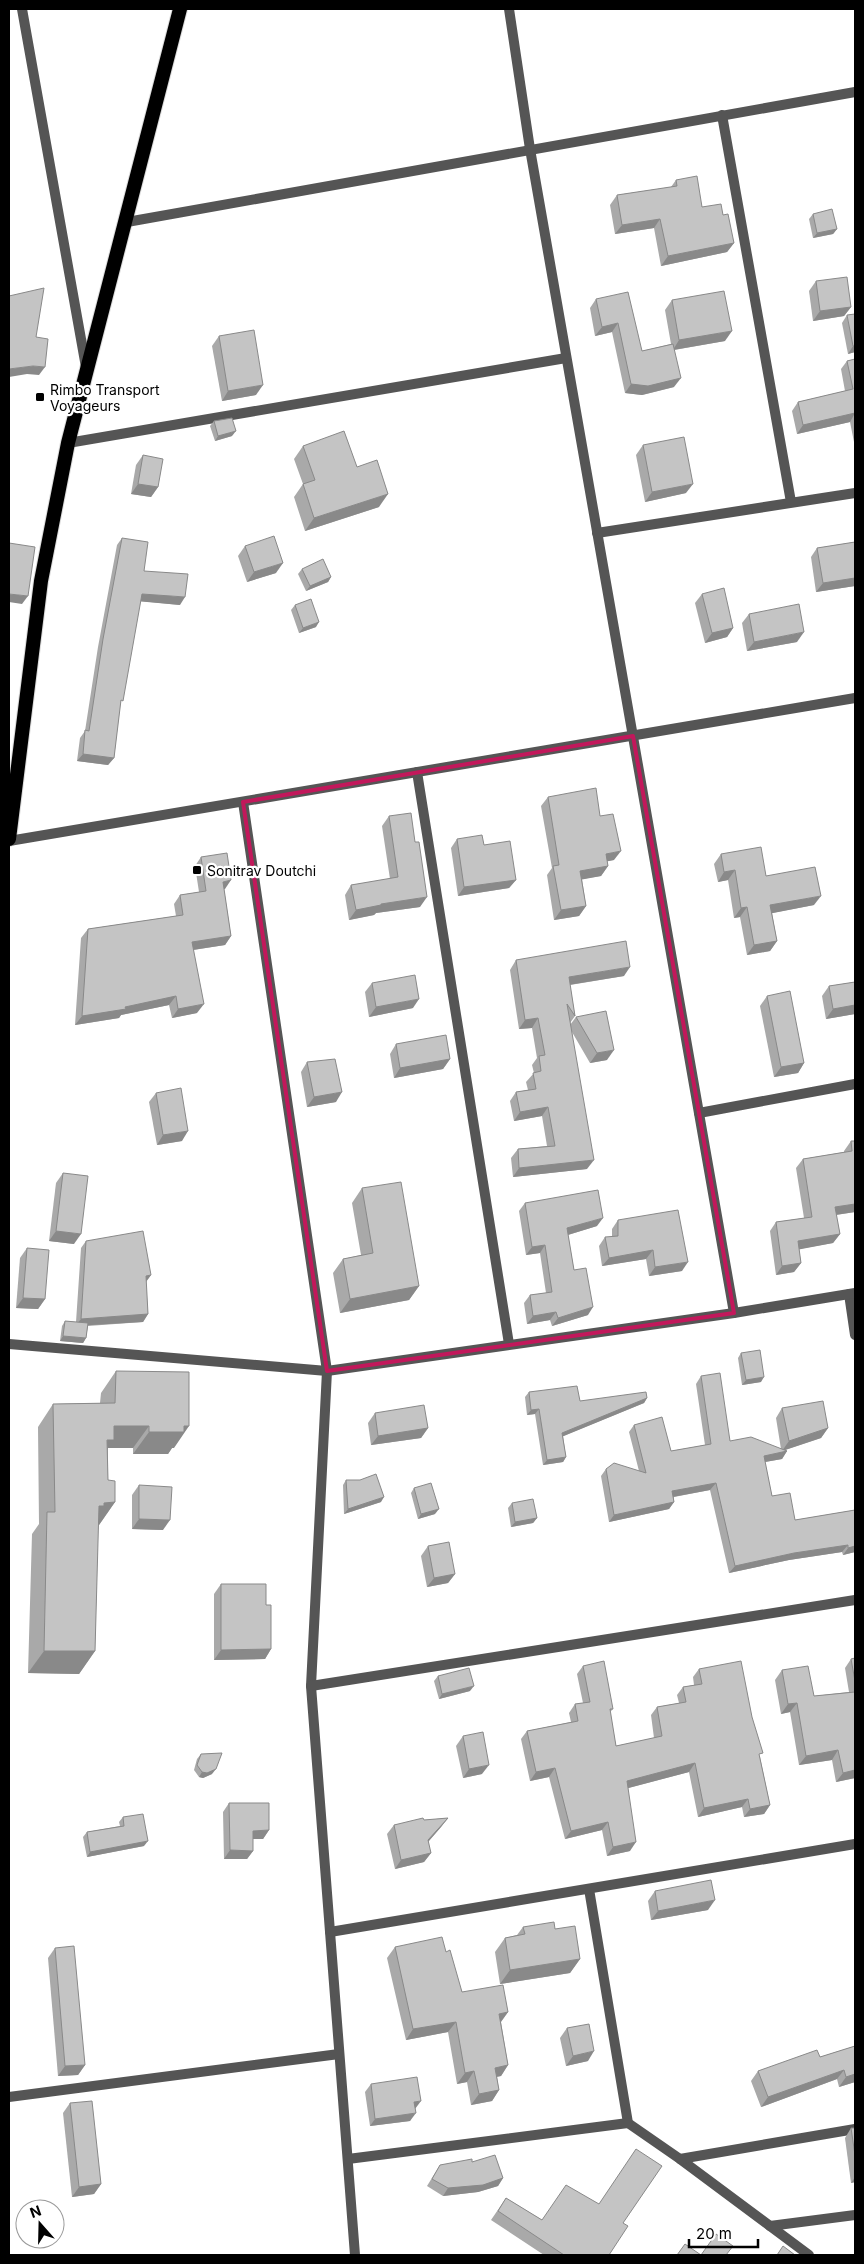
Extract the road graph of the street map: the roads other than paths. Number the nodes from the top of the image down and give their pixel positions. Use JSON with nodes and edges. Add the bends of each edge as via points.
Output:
{"nodes":[{"id":1,"x":22,"y":9,"type":"edge"},
{"id":2,"x":180,"y":9,"type":"edge"},
{"id":3,"x":509,"y":9,"type":"edge"},
{"id":4,"x":855,"y":92,"type":"edge"},
{"id":5,"x":722,"y":115,"type":"junction"},
{"id":6,"x":530,"y":149,"type":"junction"},
{"id":7,"x":127,"y":222,"type":"junction"},
{"id":8,"x":566,"y":358,"type":"junction"},
{"id":9,"x":87,"y":373,"type":"junction"},
{"id":10,"x":68,"y":443,"type":"junction"},
{"id":11,"x":855,"y":493,"type":"edge"},
{"id":12,"x":791,"y":502,"type":"junction"},
{"id":13,"x":597,"y":533,"type":"junction"},
{"id":14,"x":855,"y":698,"type":"edge"},
{"id":15,"x":634,"y":736,"type":"junction"},
{"id":16,"x":417,"y":772,"type":"junction"},
{"id":17,"x":243,"y":802,"type":"junction"},
{"id":18,"x":9,"y":840,"type":"edge"},
{"id":19,"x":855,"y":1084,"type":"edge"},
{"id":20,"x":699,"y":1112,"type":"junction"},
{"id":21,"x":852,"y":1294,"type":"edge"},
{"id":22,"x":734,"y":1313,"type":"junction"},
{"id":23,"x":855,"y":1335,"type":"edge"},
{"id":24,"x":9,"y":1344,"type":"edge"},
{"id":25,"x":509,"y":1344,"type":"junction"},
{"id":26,"x":326,"y":1371,"type":"junction"},
{"id":27,"x":855,"y":1600,"type":"edge"},
{"id":28,"x":311,"y":1686,"type":"junction"},
{"id":29,"x":855,"y":1844,"type":"edge"},
{"id":30,"x":589,"y":1889,"type":"junction"},
{"id":31,"x":330,"y":1932,"type":"junction"},
{"id":32,"x":339,"y":2054,"type":"junction"},
{"id":33,"x":9,"y":2098,"type":"edge"},
{"id":34,"x":628,"y":2123,"type":"junction"},
{"id":35,"x":855,"y":2129,"type":"edge"},
{"id":36,"x":348,"y":2159,"type":"junction"},
{"id":37,"x":680,"y":2159,"type":"junction"},
{"id":38,"x":855,"y":2215,"type":"edge"},
{"id":39,"x":770,"y":2226,"type":"junction"},
{"id":40,"x":355,"y":2255,"type":"edge"},
{"id":41,"x":810,"y":2255,"type":"edge"}],
"edges":[{"from":1,"to":9,"type":"street"},
{"from":2,"to":7,"type":"highway"},
{"from":3,"to":6,"type":"street"},
{"from":4,"to":5,"type":"street"},
{"from":5,"to":6,"type":"street"},
{"from":5,"to":12,"type":"street"},
{"from":6,"to":7,"type":"street"},
{"from":6,"to":8,"type":"street"},
{"from":7,"to":9,"type":"highway"},
{"from":8,"to":10,"type":"street"},
{"from":8,"to":13,"type":"street"},
{"from":9,"to":10,"type":"highway"},
{"from":10,"to":18,"type":"highway","via":[[41,581]]},
{"from":11,"to":12,"type":"street"},
{"from":12,"to":13,"type":"street"},
{"from":13,"to":15,"type":"street"},
{"from":14,"to":15,"type":"street"},
{"from":15,"to":16,"type":"street"},
{"from":15,"to":20,"type":"street"},
{"from":16,"to":17,"type":"street"},
{"from":16,"to":25,"type":"street"},
{"from":17,"to":18,"type":"street"},
{"from":17,"to":26,"type":"street"},
{"from":19,"to":20,"type":"street"},
{"from":20,"to":22,"type":"street"},
{"from":21,"to":22,"type":"street"},
{"from":21,"to":23,"type":"street"},
{"from":22,"to":25,"type":"street"},
{"from":24,"to":26,"type":"street"},
{"from":25,"to":26,"type":"street"},
{"from":26,"to":28,"type":"street"},
{"from":27,"to":28,"type":"street"},
{"from":28,"to":31,"type":"street"},
{"from":29,"to":30,"type":"street"},
{"from":30,"to":31,"type":"street"},
{"from":30,"to":34,"type":"street"},
{"from":31,"to":32,"type":"street"},
{"from":32,"to":33,"type":"street"},
{"from":32,"to":36,"type":"street"},
{"from":34,"to":36,"type":"street"},
{"from":34,"to":37,"type":"street"},
{"from":35,"to":37,"type":"street"},
{"from":36,"to":40,"type":"street"},
{"from":37,"to":39,"type":"street"},
{"from":38,"to":39,"type":"street"},
{"from":39,"to":41,"type":"street"}]}
